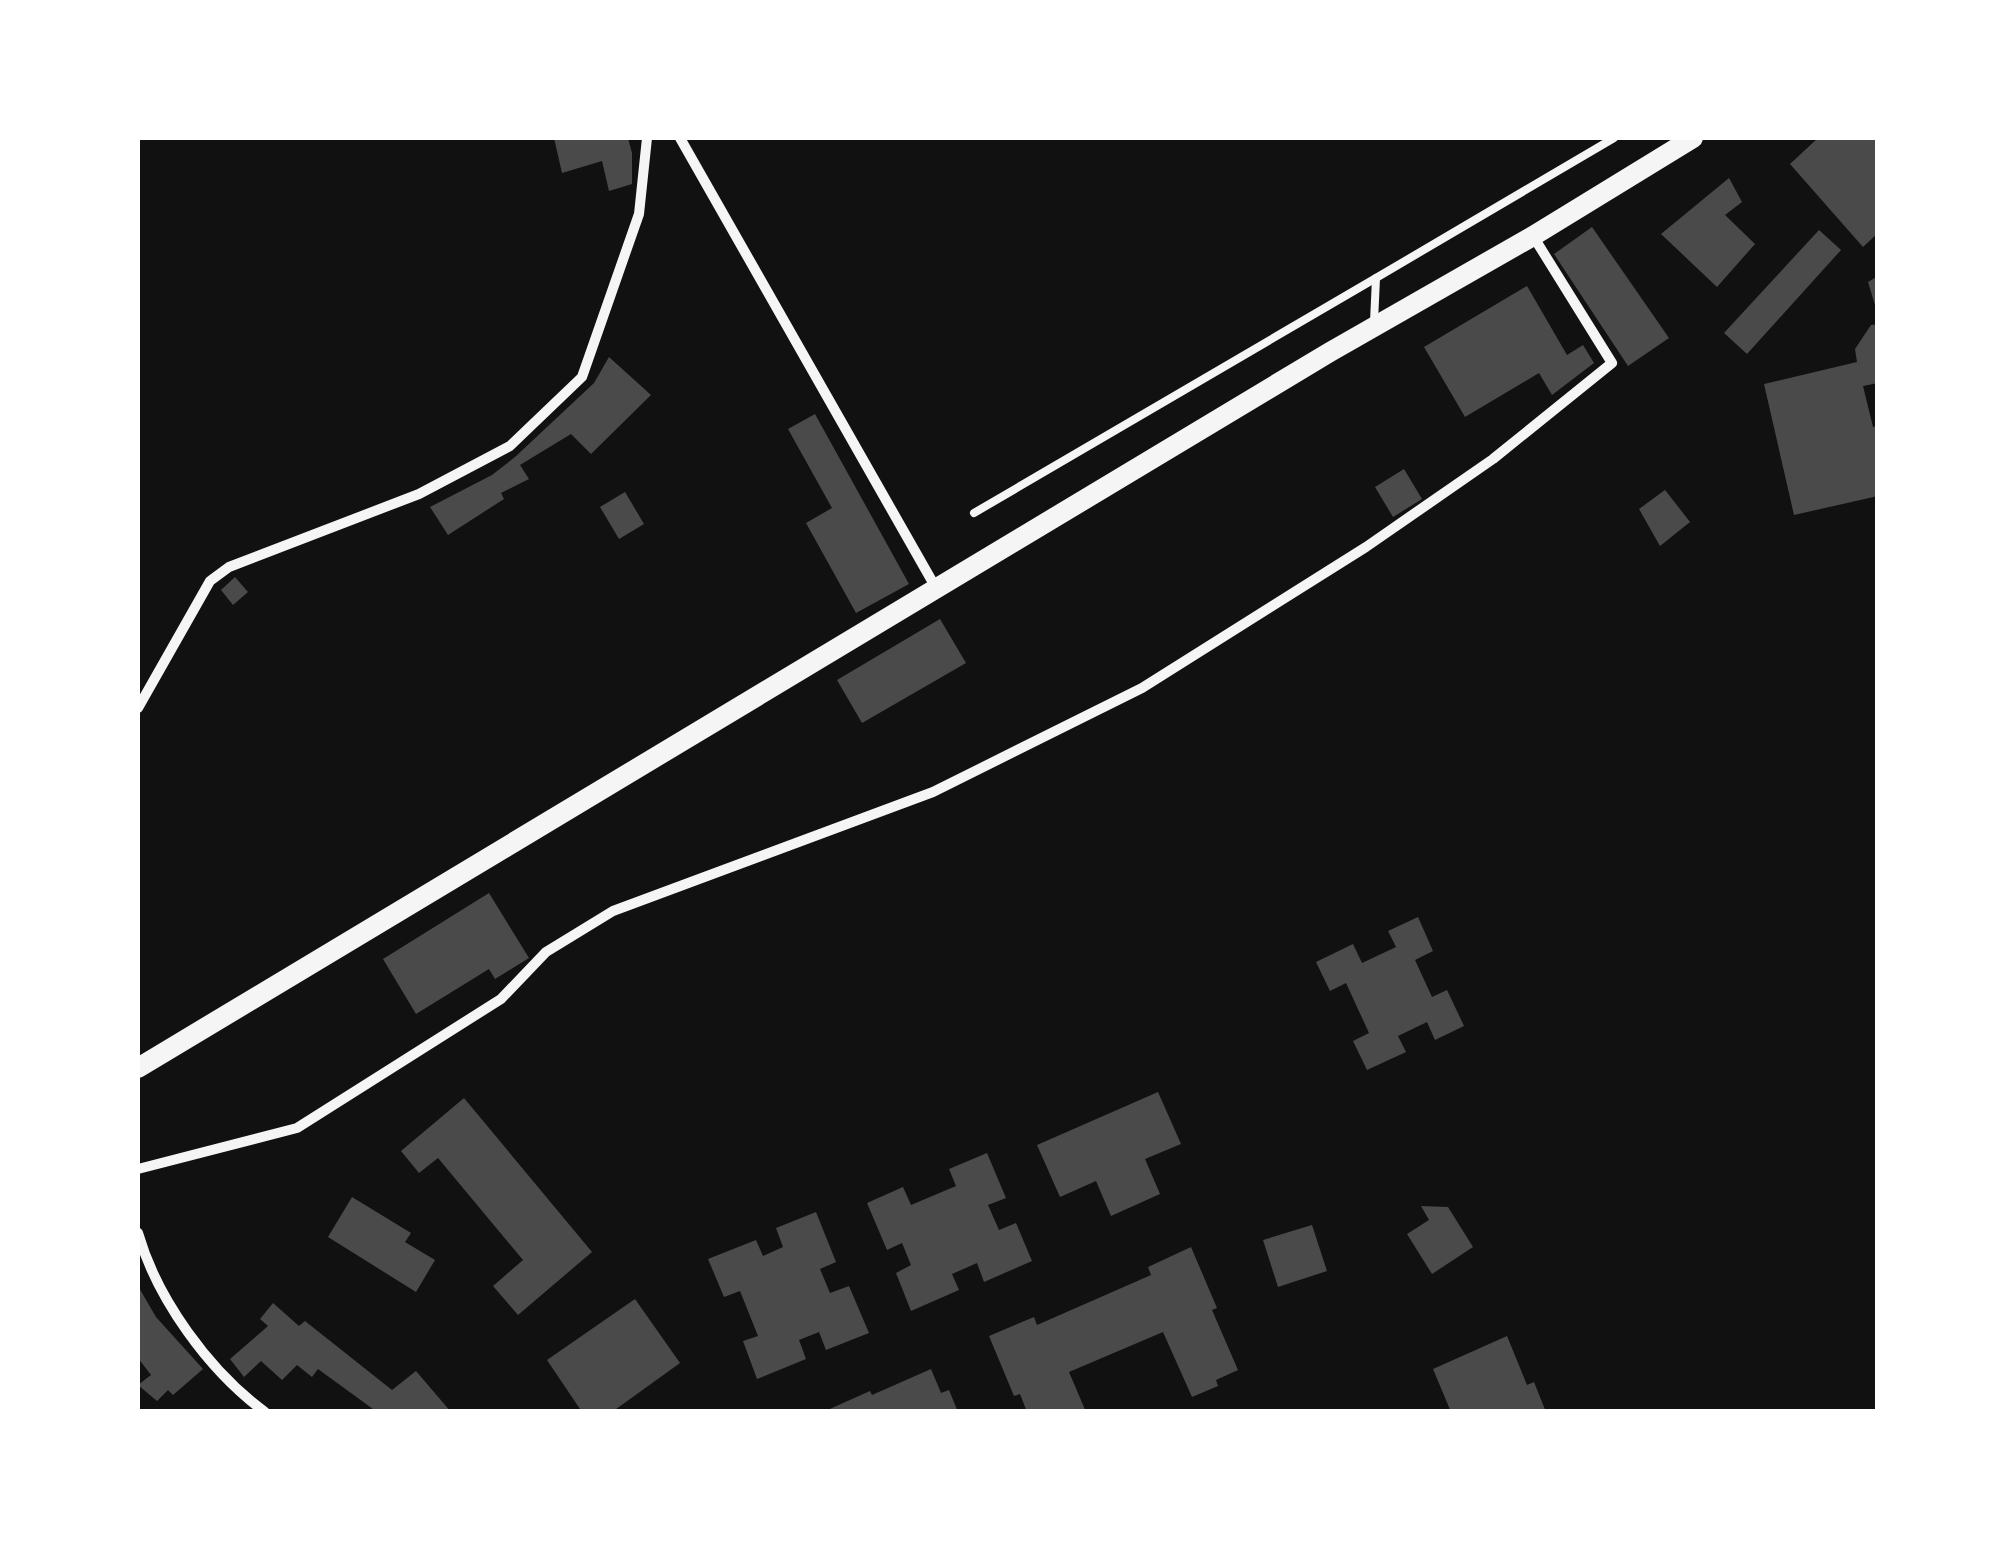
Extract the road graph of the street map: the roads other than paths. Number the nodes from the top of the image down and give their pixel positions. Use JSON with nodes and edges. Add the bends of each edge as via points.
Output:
{"nodes":[{"id":1,"x":647,"y":138,"type":"edge"},
{"id":2,"x":680,"y":138,"type":"edge"},
{"id":3,"x":1614,"y":138,"type":"edge"},
{"id":4,"x":1693,"y":138,"type":"edge"},
{"id":5,"x":1533,"y":236,"type":"junction"},
{"id":6,"x":1376,"y":278,"type":"junction"},
{"id":7,"x":1373,"y":328,"type":"junction"},
{"id":8,"x":974,"y":512,"type":"dead end"},
{"id":9,"x":936,"y":588,"type":"junction"},
{"id":10,"x":138,"y":708,"type":"edge"},
{"id":11,"x":138,"y":1068,"type":"edge"},
{"id":12,"x":138,"y":1169,"type":"edge"},
{"id":13,"x":138,"y":1233,"type":"edge"},
{"id":14,"x":265,"y":1412,"type":"edge"}],
"edges":[{"from":1,"to":10,"type":"street","via":[[639,214],[582,377],[510,446],[420,494],[229,566],[210,581]]},
{"from":2,"to":9,"type":"street"},
{"from":3,"to":6,"type":"lane"},
{"from":4,"to":5,"type":"main road"},
{"from":5,"to":7,"type":"main road"},
{"from":5,"to":12,"type":"street","via":[[1612,363],[1493,459],[1366,547],[1142,688],[933,792],[613,911],[546,952],[501,998],[297,1128]]},
{"from":6,"to":7,"type":"lane"},
{"from":6,"to":8,"type":"lane"},
{"from":7,"to":9,"type":"main road"},
{"from":9,"to":11,"type":"main road"},
{"from":13,"to":14,"type":"street","via":[[148,1266],[186,1328]]}]}
